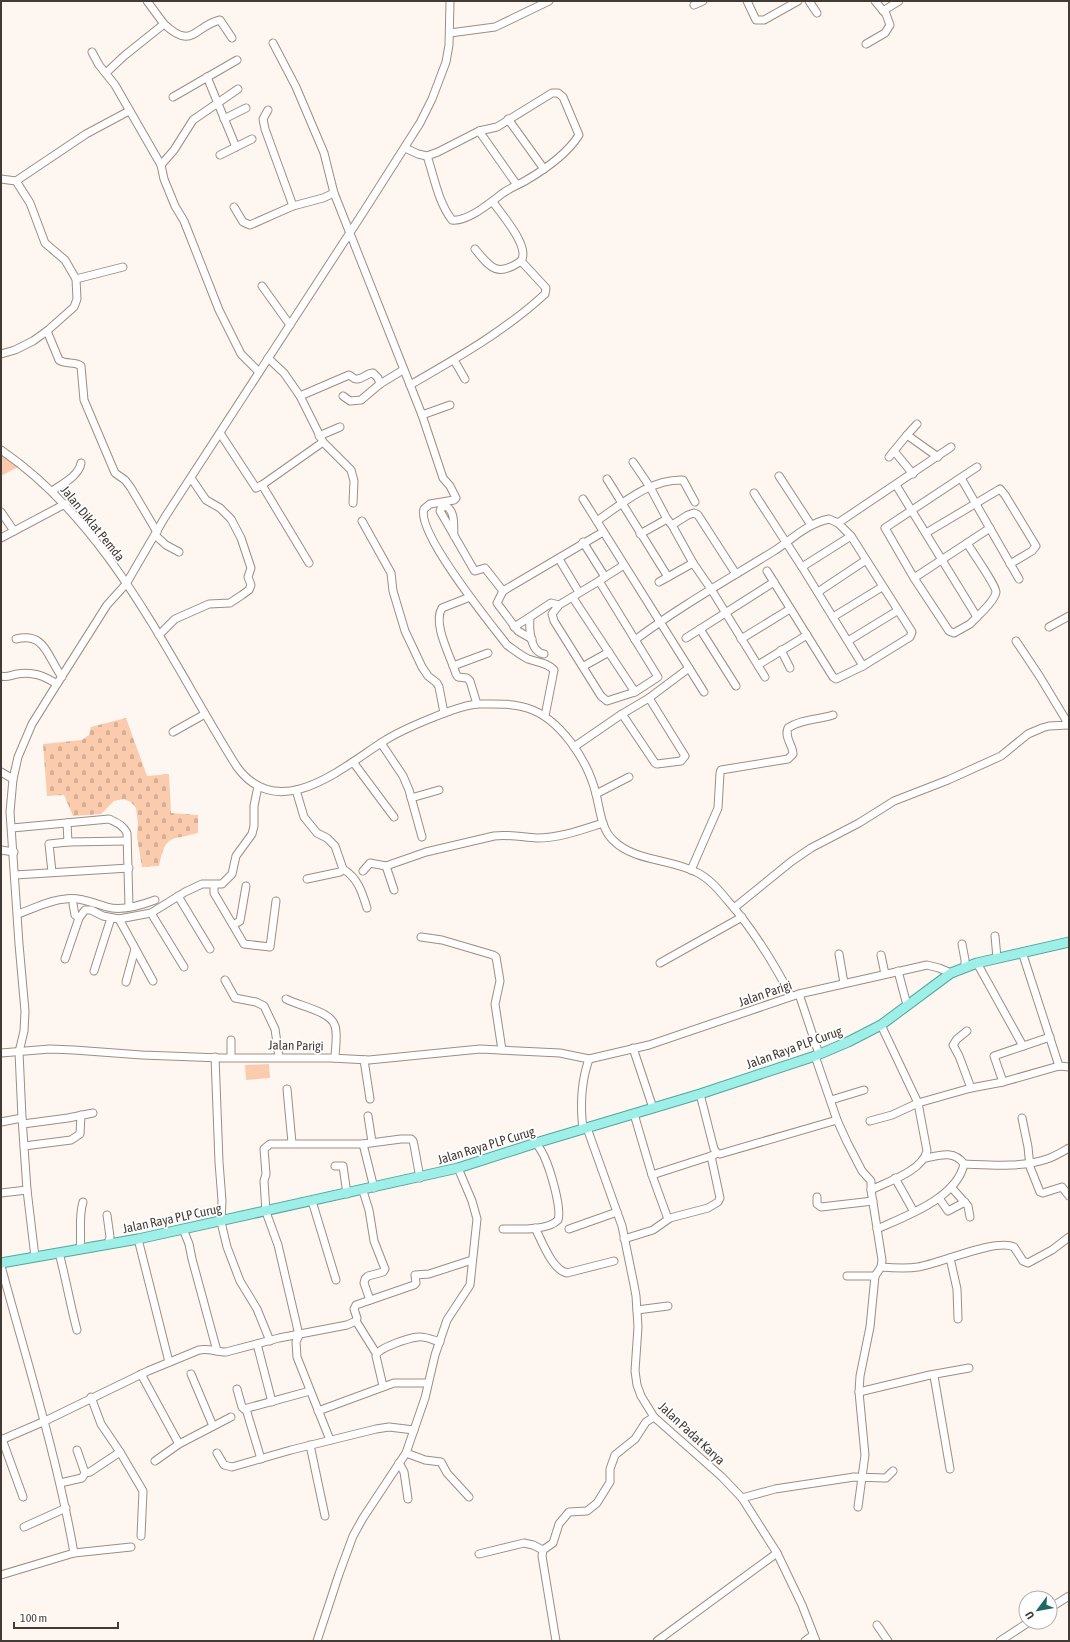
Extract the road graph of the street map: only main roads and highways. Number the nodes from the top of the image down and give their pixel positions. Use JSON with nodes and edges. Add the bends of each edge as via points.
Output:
{"nodes":[{"id":1,"x":1069,"y":942,"type":"edge"},
{"id":2,"x":1,"y":1265,"type":"edge"}],
"edges":[{"from":1,"to":2,"type":"main road","name":"Jalan Raya PLP Curug","via":[[977,963],[951,973],[880,1025],[817,1055],[700,1094],[458,1168],[221,1222]]}]}
